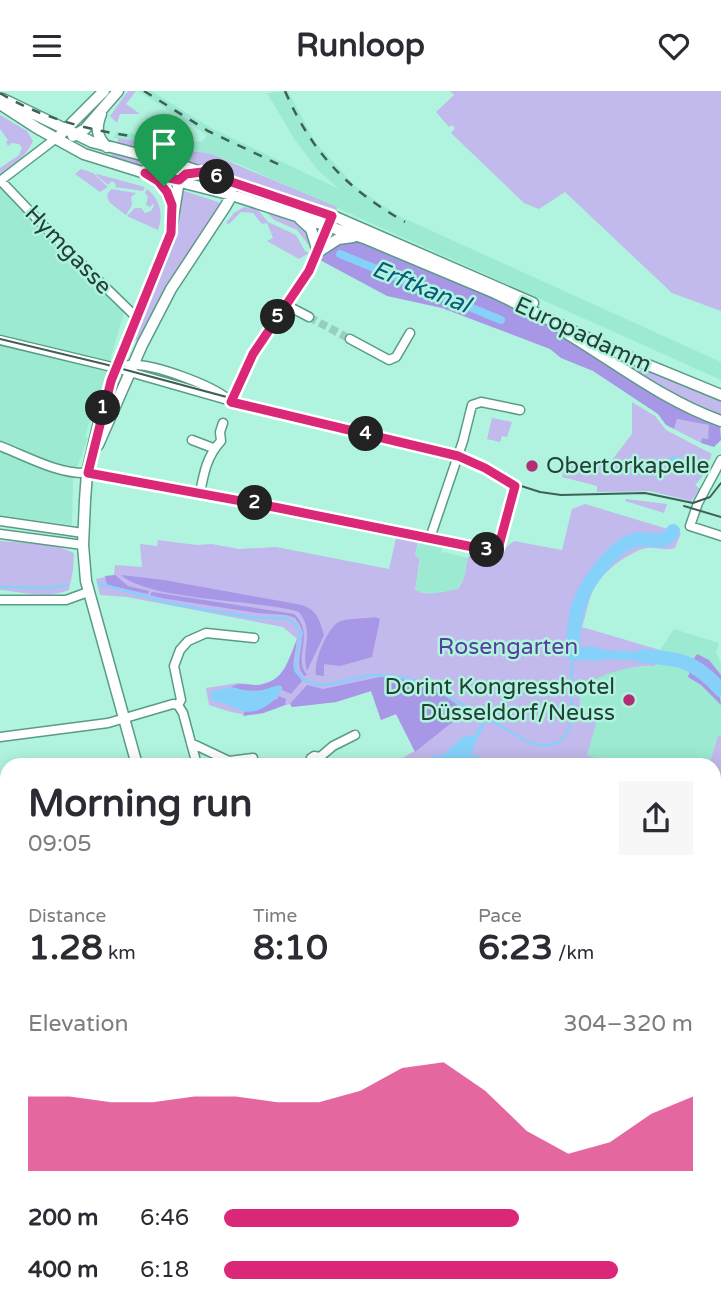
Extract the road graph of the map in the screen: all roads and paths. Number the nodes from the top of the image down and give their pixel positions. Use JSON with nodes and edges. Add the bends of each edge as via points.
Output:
{"nodes":[{"id":1,"x":104,"y":91,"type":"edge"},
{"id":2,"x":118,"y":91,"type":"edge"},
{"id":3,"x":0,"y":97,"type":"edge"},
{"id":4,"x":0,"y":104,"type":"edge"},
{"id":5,"x":103,"y":109,"type":"junction"},
{"id":6,"x":79,"y":116,"type":"junction"},
{"id":7,"x":64,"y":131,"type":"junction"},
{"id":8,"x":75,"y":136,"type":"junction"},
{"id":9,"x":55,"y":139,"type":"junction"},
{"id":10,"x":108,"y":148,"type":"junction"},
{"id":11,"x":84,"y":154,"type":"junction"},
{"id":12,"x":202,"y":172,"type":"junction"},
{"id":13,"x":145,"y":173,"type":"junction"},
{"id":14,"x":222,"y":179,"type":"junction"},
{"id":15,"x":179,"y":180,"type":"junction"},
{"id":16,"x":1,"y":181,"type":"edge"},
{"id":17,"x":232,"y":195,"type":"junction"},
{"id":18,"x":294,"y":214,"type":"junction"},
{"id":19,"x":331,"y":220,"type":"junction"},
{"id":20,"x":173,"y":222,"type":"junction"},
{"id":21,"x":364,"y":238,"type":"junction"},
{"id":22,"x":318,"y":252,"type":"junction"},
{"id":23,"x":495,"y":293,"type":"junction"},
{"id":24,"x":286,"y":305,"type":"junction"},
{"id":25,"x":136,"y":317,"type":"junction"},
{"id":26,"x":309,"y":317,"type":"tunnel mouth"},
{"id":27,"x":410,"y":333,"type":"dead end"},
{"id":28,"x":350,"y":339,"type":"tunnel mouth"},
{"id":29,"x":0,"y":340,"type":"edge"},
{"id":30,"x":116,"y":368,"type":"junction"},
{"id":31,"x":132,"y":368,"type":"junction"},
{"id":32,"x":721,"y":389,"type":"edge"},
{"id":33,"x":721,"y":395,"type":"edge"},
{"id":34,"x":231,"y":402,"type":"junction"},
{"id":35,"x":520,"y":410,"type":"dead end"},
{"id":36,"x":721,"y":421,"type":"edge"},
{"id":37,"x":223,"y":423,"type":"dead end"},
{"id":38,"x":192,"y":440,"type":"dead end"},
{"id":39,"x":0,"y":446,"type":"edge"},
{"id":40,"x":213,"y":448,"type":"junction"},
{"id":41,"x":458,"y":456,"type":"junction"},
{"id":42,"x":721,"y":460,"type":"edge"},
{"id":43,"x":90,"y":462,"type":"junction"},
{"id":44,"x":88,"y":473,"type":"junction"},
{"id":45,"x":200,"y":493,"type":"junction"},
{"id":46,"x":0,"y":521,"type":"edge"},
{"id":47,"x":83,"y":533,"type":"junction"},
{"id":48,"x":0,"y":534,"type":"edge"},
{"id":49,"x":721,"y":536,"type":"edge"},
{"id":50,"x":430,"y":538,"type":"junction"},
{"id":51,"x":83,"y":545,"type":"junction"},
{"id":52,"x":88,"y":592,"type":"junction"},
{"id":53,"x":0,"y":600,"type":"edge"},
{"id":54,"x":254,"y":638,"type":"dead end"},
{"id":55,"x":178,"y":705,"type":"junction"},
{"id":56,"x":124,"y":718,"type":"junction"},
{"id":57,"x":355,"y":735,"type":"dead end"},
{"id":58,"x":0,"y":737,"type":"edge"},
{"id":59,"x":191,"y":743,"type":"junction"},
{"id":60,"x":135,"y":758,"type":"edge"},
{"id":61,"x":195,"y":758,"type":"edge"},
{"id":62,"x":223,"y":758,"type":"edge"},
{"id":63,"x":323,"y":758,"type":"edge"}],
"edges":[{"from":1,"to":6,"type":"main road"},
{"from":2,"to":5,"type":"main road"},
{"from":3,"to":7,"type":"main road"},
{"from":4,"to":9,"type":"main road"},
{"from":5,"to":8,"type":"main road"},
{"from":5,"to":10,"type":"main road","via":[[97,132]]},
{"from":6,"to":7,"type":"main road"},
{"from":6,"to":8,"type":"main road"},
{"from":7,"to":8,"type":"main road"},
{"from":7,"to":9,"type":"main road"},
{"from":8,"to":9,"type":"main road"},
{"from":8,"to":10,"type":"main road"},
{"from":8,"to":11,"type":"main road"},
{"from":9,"to":11,"type":"main road"},
{"from":9,"to":16,"type":"street"},
{"from":10,"to":12,"type":"main road"},
{"from":11,"to":13,"type":"main road"},
{"from":12,"to":14,"type":"main road"},
{"from":12,"to":15,"type":"main road"},
{"from":13,"to":15,"type":"main road"},
{"from":13,"to":20,"type":"main road","via":[[167,192]]},
{"from":14,"to":17,"type":"main road"},
{"from":14,"to":19,"type":"main road"},
{"from":15,"to":17,"type":"main road"},
{"from":15,"to":20,"type":"main road"},
{"from":16,"to":25,"type":"street","name":"Hymgasse"},
{"from":17,"to":18,"type":"main road"},
{"from":17,"to":31,"type":"main road","via":[[171,289]]},
{"from":18,"to":19,"type":"main road"},
{"from":18,"to":22,"type":"main road","via":[[309,225]]},
{"from":19,"to":21,"type":"main road","name":"Europadamm"},
{"from":19,"to":22,"type":"street"},
{"from":19,"to":32,"type":"main road","name":"Europadamm","via":[[497,286],[618,346]]},
{"from":20,"to":25,"type":"main road"},
{"from":21,"to":22,"type":"main road","via":[[338,239]]},
{"from":21,"to":23,"type":"main road","name":"Europadamm"},
{"from":22,"to":24,"type":"street"},
{"from":23,"to":33,"type":"main road","name":"Europadamm","via":[[614,351]]},
{"from":23,"to":36,"type":"main road","via":[[667,397]]},
{"from":24,"to":26,"type":"street"},
{"from":24,"to":34,"type":"street","via":[[253,354]]},
{"from":25,"to":30,"type":"main road"},
{"from":27,"to":28,"type":"street","via":[[389,360]]},
{"from":29,"to":30,"type":"street"},
{"from":30,"to":31,"type":"street"},
{"from":30,"to":43,"type":"main road"},
{"from":31,"to":34,"type":"street"},
{"from":31,"to":43,"type":"main road"},
{"from":34,"to":41,"type":"street"},
{"from":35,"to":41,"type":"street","via":[[474,403]]},
{"from":37,"to":40,"type":"street","via":[[221,440]]},
{"from":38,"to":40,"type":"street"},
{"from":39,"to":44,"type":"street","via":[[46,464]]},
{"from":40,"to":45,"type":"street"},
{"from":41,"to":50,"type":"street"},
{"from":41,"to":50,"type":"street","via":[[515,486],[499,547],[496,551]]},
{"from":42,"to":49,"type":"street","via":[[690,526]]},
{"from":43,"to":44,"type":"main road"},
{"from":44,"to":45,"type":"street"},
{"from":44,"to":47,"type":"main road"},
{"from":45,"to":50,"type":"street"},
{"from":46,"to":47,"type":"street"},
{"from":47,"to":51,"type":"main road"},
{"from":48,"to":51,"type":"street"},
{"from":51,"to":52,"type":"main road"},
{"from":52,"to":53,"type":"street","via":[[66,600]]},
{"from":52,"to":56,"type":"main road"},
{"from":54,"to":55,"type":"street","via":[[206,633],[188,641],[174,666]]},
{"from":55,"to":56,"type":"street"},
{"from":55,"to":59,"type":"street"},
{"from":56,"to":58,"type":"street"},
{"from":56,"to":60,"type":"main road"},
{"from":57,"to":63,"type":"street","via":[[333,746]]},
{"from":59,"to":61,"type":"street"},
{"from":59,"to":62,"type":"street"}]}
